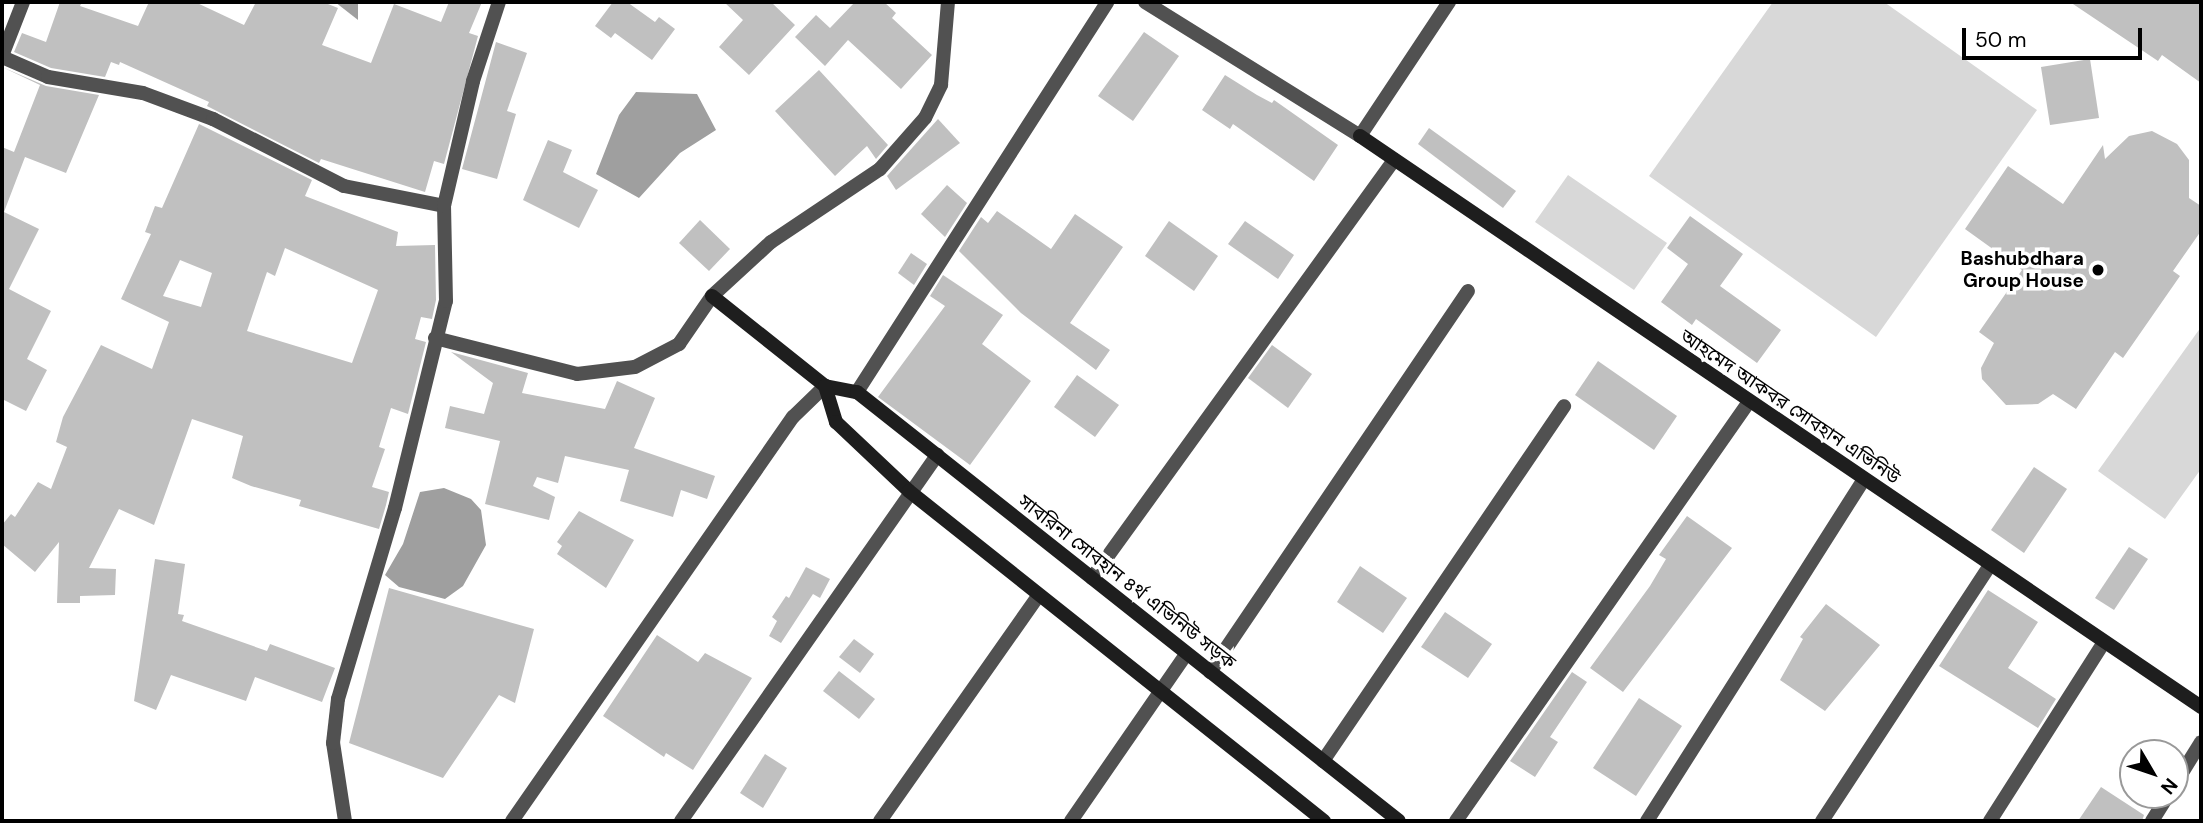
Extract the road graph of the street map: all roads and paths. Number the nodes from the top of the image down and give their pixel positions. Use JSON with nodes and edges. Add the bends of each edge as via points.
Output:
{"nodes":[{"id":1,"x":23,"y":2,"type":"edge"},
{"id":2,"x":499,"y":2,"type":"edge"},
{"id":3,"x":948,"y":2,"type":"edge"},
{"id":4,"x":1107,"y":2,"type":"edge"},
{"id":5,"x":1145,"y":2,"type":"edge"},
{"id":6,"x":1444,"y":4,"type":"edge"},
{"id":7,"x":2,"y":56,"type":"edge"},
{"id":8,"x":1360,"y":136,"type":"junction"},
{"id":9,"x":1394,"y":160,"type":"junction"},
{"id":10,"x":444,"y":205,"type":"junction"},
{"id":11,"x":1468,"y":291,"type":"dead end"},
{"id":12,"x":712,"y":296,"type":"junction"},
{"id":13,"x":435,"y":338,"type":"junction"},
{"id":14,"x":825,"y":386,"type":"junction"},
{"id":15,"x":857,"y":392,"type":"junction"},
{"id":16,"x":1748,"y":403,"type":"junction"},
{"id":17,"x":1563,"y":407,"type":"dead end"},
{"id":18,"x":936,"y":455,"type":"junction"},
{"id":19,"x":1863,"y":480,"type":"junction"},
{"id":20,"x":909,"y":491,"type":"junction"},
{"id":21,"x":1990,"y":565,"type":"junction"},
{"id":22,"x":1092,"y":578,"type":"junction"},
{"id":23,"x":1039,"y":595,"type":"junction"},
{"id":24,"x":2104,"y":642,"type":"junction"},
{"id":25,"x":1186,"y":654,"type":"junction"},
{"id":26,"x":1210,"y":672,"type":"junction"},
{"id":27,"x":1159,"y":691,"type":"junction"},
{"id":28,"x":2201,"y":707,"type":"edge"},
{"id":29,"x":2201,"y":742,"type":"edge"},
{"id":30,"x":1323,"y":761,"type":"junction"},
{"id":31,"x":2189,"y":761,"type":"edge"},
{"id":32,"x":1390,"y":819,"type":"edge"},
{"id":33,"x":345,"y":821,"type":"edge"},
{"id":34,"x":512,"y":821,"type":"edge"},
{"id":35,"x":681,"y":821,"type":"edge"},
{"id":36,"x":880,"y":821,"type":"edge"},
{"id":37,"x":1070,"y":821,"type":"edge"},
{"id":38,"x":1324,"y":821,"type":"edge"},
{"id":39,"x":1456,"y":821,"type":"edge"},
{"id":40,"x":1647,"y":821,"type":"edge"},
{"id":41,"x":1822,"y":821,"type":"edge"},
{"id":42,"x":1990,"y":821,"type":"edge"}],
"edges":[{"from":1,"to":7,"type":"street"},
{"from":2,"to":10,"type":"street","via":[[473,81]]},
{"from":3,"to":12,"type":"street","via":[[941,85],[925,118],[880,169],[771,242]]},
{"from":4,"to":15,"type":"street"},
{"from":5,"to":8,"type":"street"},
{"from":6,"to":8,"type":"street"},
{"from":7,"to":10,"type":"street","via":[[48,77],[143,93],[213,119],[344,186]]},
{"from":8,"to":9,"type":"street","name":"আহমেদ আকবর সোবহান এভিনিউ"},
{"from":9,"to":16,"type":"street","name":"আহমেদ আকবর সোবহান এভিনিউ"},
{"from":9,"to":22,"type":"street"},
{"from":10,"to":13,"type":"street","via":[[446,301]]},
{"from":11,"to":26,"type":"street"},
{"from":12,"to":13,"type":"street","via":[[679,344],[635,367],[578,374]]},
{"from":12,"to":14,"type":"street","name":"সাবরিনা সোবহান ৪র্থ এভিনিউ সড়ক"},
{"from":13,"to":33,"type":"street","via":[[395,508],[338,699],[333,743]]},
{"from":14,"to":15,"type":"street","name":"সাবরিনা সোবহান ৪র্থ এভিনিউ সড়ক"},
{"from":14,"to":20,"type":"street","via":[[836,422]]},
{"from":14,"to":34,"type":"street","via":[[793,417]]},
{"from":15,"to":18,"type":"street","name":"সাবরিনা সোবহান ৪র্থ এভিনিউ সড়ক"},
{"from":16,"to":19,"type":"street","name":"আহমেদ আকবর সোবহান এভিনিউ"},
{"from":16,"to":39,"type":"street"},
{"from":17,"to":30,"type":"street"},
{"from":18,"to":20,"type":"street"},
{"from":18,"to":22,"type":"street","name":"সাবরিনা সোবহান ৪র্থ এভিনিউ সড়ক"},
{"from":19,"to":21,"type":"street","name":"আহমেদ আকবর সোবহান এভিনিউ"},
{"from":19,"to":40,"type":"street"},
{"from":20,"to":23,"type":"street"},
{"from":20,"to":35,"type":"street"},
{"from":21,"to":24,"type":"street","name":"আহমেদ আকবর সোবহান এভিনিউ"},
{"from":21,"to":41,"type":"street"},
{"from":22,"to":25,"type":"street","name":"সাবরিনা সোবহান ৪র্থ এভিনিউ সড়ক"},
{"from":23,"to":27,"type":"street"},
{"from":23,"to":36,"type":"street"},
{"from":24,"to":28,"type":"street","name":"আহমেদ আকবর সোবহান এভিনিউ"},
{"from":24,"to":42,"type":"street"},
{"from":25,"to":26,"type":"street","name":"সাবরিনা সোবহান ৪র্থ এভিনিউ সড়ক"},
{"from":25,"to":27,"type":"street"},
{"from":26,"to":30,"type":"street","name":"সাবরিনা সোবহান ৪র্থ এভিনিউ সড়ক"},
{"from":27,"to":37,"type":"street"},
{"from":27,"to":38,"type":"street"},
{"from":29,"to":31,"type":"street"},
{"from":30,"to":32,"type":"street","name":"সাবরিনা সোবহান ৪র্থ এভিনিউ সড়ক"}]}
